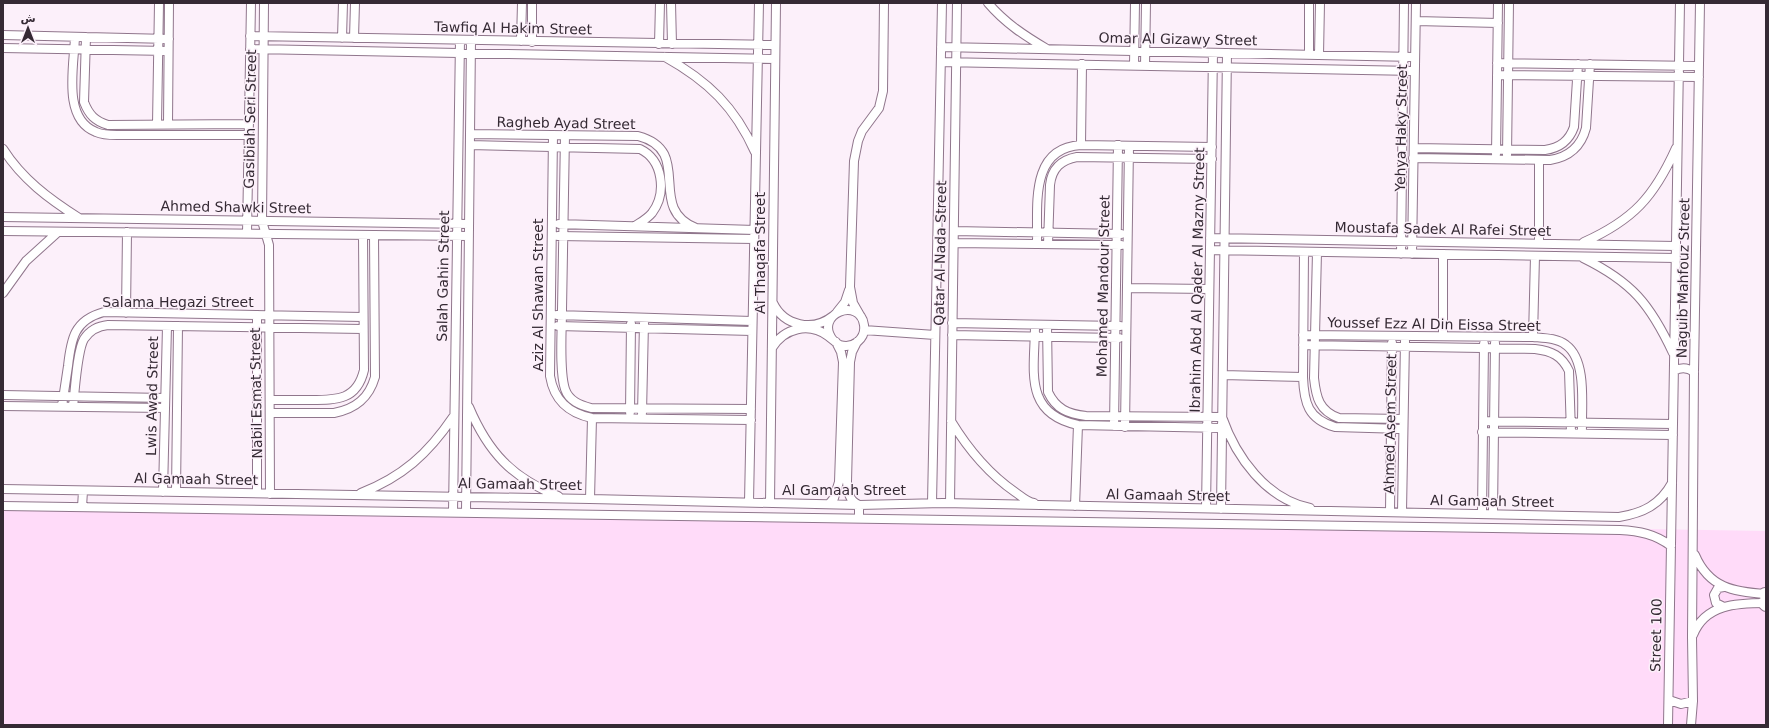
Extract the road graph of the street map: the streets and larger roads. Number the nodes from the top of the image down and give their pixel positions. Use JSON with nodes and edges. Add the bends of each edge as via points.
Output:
{"nodes":[{"id":1,"x":159,"y":3,"type":"edge"},
{"id":2,"x":169,"y":3,"type":"edge"},
{"id":3,"x":251,"y":3,"type":"edge"},
{"id":4,"x":264,"y":3,"type":"edge"},
{"id":5,"x":343,"y":3,"type":"edge"},
{"id":6,"x":355,"y":3,"type":"edge"},
{"id":7,"x":522,"y":3,"type":"edge"},
{"id":8,"x":532,"y":3,"type":"edge"},
{"id":9,"x":660,"y":3,"type":"edge"},
{"id":10,"x":671,"y":3,"type":"edge"},
{"id":11,"x":759,"y":3,"type":"edge"},
{"id":12,"x":776,"y":3,"type":"edge"},
{"id":13,"x":884,"y":3,"type":"edge"},
{"id":14,"x":942,"y":3,"type":"edge"},
{"id":15,"x":957,"y":3,"type":"edge"},
{"id":16,"x":988,"y":3,"type":"edge"},
{"id":17,"x":1135,"y":3,"type":"edge"},
{"id":18,"x":1146,"y":3,"type":"edge"},
{"id":19,"x":1310,"y":3,"type":"edge"},
{"id":20,"x":1320,"y":3,"type":"edge"},
{"id":21,"x":1404,"y":3,"type":"edge"},
{"id":22,"x":1416,"y":3,"type":"edge"},
{"id":23,"x":1498,"y":3,"type":"edge"},
{"id":24,"x":1509,"y":3,"type":"edge"},
{"id":25,"x":1680,"y":3,"type":"edge"},
{"id":26,"x":1700,"y":3,"type":"edge"},
{"id":27,"x":1416,"y":21,"type":"junction"},
{"id":28,"x":1498,"y":23,"type":"junction"},
{"id":29,"x":3,"y":35,"type":"edge"},
{"id":30,"x":250,"y":36,"type":"junction"},
{"id":31,"x":264,"y":36,"type":"junction"},
{"id":32,"x":75,"y":37,"type":"junction"},
{"id":33,"x":86,"y":37,"type":"junction"},
{"id":34,"x":158,"y":38,"type":"junction"},
{"id":35,"x":342,"y":38,"type":"junction"},
{"id":36,"x":354,"y":38,"type":"junction"},
{"id":37,"x":169,"y":39,"type":"junction"},
{"id":38,"x":460,"y":40,"type":"junction"},
{"id":39,"x":471,"y":40,"type":"junction"},
{"id":40,"x":521,"y":41,"type":"junction"},
{"id":41,"x":532,"y":42,"type":"junction"},
{"id":42,"x":659,"y":44,"type":"junction"},
{"id":43,"x":672,"y":44,"type":"junction"},
{"id":44,"x":758,"y":45,"type":"junction"},
{"id":45,"x":775,"y":46,"type":"junction"},
{"id":46,"x":941,"y":47,"type":"junction"},
{"id":47,"x":3,"y":48,"type":"edge"},
{"id":48,"x":956,"y":48,"type":"junction"},
{"id":49,"x":74,"y":49,"type":"junction"},
{"id":50,"x":250,"y":49,"type":"junction"},
{"id":51,"x":264,"y":49,"type":"junction"},
{"id":52,"x":1048,"y":49,"type":"junction"},
{"id":53,"x":85,"y":50,"type":"junction"},
{"id":54,"x":158,"y":51,"type":"junction"},
{"id":55,"x":168,"y":51,"type":"junction"},
{"id":56,"x":1134,"y":51,"type":"junction"},
{"id":57,"x":1146,"y":52,"type":"junction"},
{"id":58,"x":460,"y":53,"type":"junction"},
{"id":59,"x":471,"y":53,"type":"junction"},
{"id":60,"x":1214,"y":53,"type":"junction"},
{"id":61,"x":1228,"y":53,"type":"junction"},
{"id":62,"x":1308,"y":55,"type":"junction"},
{"id":63,"x":1319,"y":55,"type":"junction"},
{"id":64,"x":664,"y":56,"type":"junction"},
{"id":65,"x":1404,"y":57,"type":"junction"},
{"id":66,"x":1415,"y":57,"type":"junction"},
{"id":67,"x":758,"y":58,"type":"junction"},
{"id":68,"x":774,"y":59,"type":"junction"},
{"id":69,"x":941,"y":62,"type":"junction"},
{"id":70,"x":956,"y":62,"type":"junction"},
{"id":71,"x":1497,"y":63,"type":"junction"},
{"id":72,"x":1508,"y":63,"type":"junction"},
{"id":73,"x":1082,"y":64,"type":"junction"},
{"id":74,"x":1578,"y":64,"type":"junction"},
{"id":75,"x":1590,"y":64,"type":"junction"},
{"id":76,"x":1134,"y":65,"type":"junction"},
{"id":77,"x":1145,"y":66,"type":"junction"},
{"id":78,"x":1679,"y":66,"type":"junction"},
{"id":79,"x":1699,"y":66,"type":"junction"},
{"id":80,"x":1213,"y":67,"type":"junction"},
{"id":81,"x":1227,"y":67,"type":"junction"},
{"id":82,"x":1403,"y":70,"type":"junction"},
{"id":83,"x":1415,"y":71,"type":"junction"},
{"id":84,"x":1497,"y":75,"type":"junction"},
{"id":85,"x":1508,"y":75,"type":"junction"},
{"id":86,"x":1577,"y":76,"type":"junction"},
{"id":87,"x":1589,"y":76,"type":"junction"},
{"id":88,"x":1679,"y":77,"type":"junction"},
{"id":89,"x":1699,"y":77,"type":"junction"},
{"id":90,"x":124,"y":124,"type":"junction"},
{"id":91,"x":157,"y":124,"type":"junction"},
{"id":92,"x":168,"y":124,"type":"junction"},
{"id":93,"x":249,"y":124,"type":"junction"},
{"id":94,"x":470,"y":134,"type":"junction"},
{"id":95,"x":124,"y":135,"type":"junction"},
{"id":96,"x":249,"y":135,"type":"junction"},
{"id":97,"x":553,"y":135,"type":"junction"},
{"id":98,"x":565,"y":136,"type":"junction"},
{"id":99,"x":470,"y":145,"type":"junction"},
{"id":100,"x":1081,"y":145,"type":"junction"},
{"id":101,"x":1118,"y":145,"type":"junction"},
{"id":102,"x":1678,"y":145,"type":"junction"},
{"id":103,"x":553,"y":146,"type":"junction"},
{"id":104,"x":1129,"y":146,"type":"junction"},
{"id":105,"x":565,"y":147,"type":"junction"},
{"id":106,"x":1212,"y":147,"type":"junction"},
{"id":107,"x":1414,"y":148,"type":"junction"},
{"id":108,"x":3,"y":149,"type":"edge"},
{"id":109,"x":1496,"y":149,"type":"junction"},
{"id":110,"x":1507,"y":150,"type":"junction"},
{"id":111,"x":756,"y":155,"type":"junction"},
{"id":112,"x":1118,"y":158,"type":"junction"},
{"id":113,"x":1129,"y":158,"type":"junction"},
{"id":114,"x":1413,"y":158,"type":"junction"},
{"id":115,"x":1212,"y":159,"type":"junction"},
{"id":116,"x":1496,"y":160,"type":"junction"},
{"id":117,"x":1507,"y":160,"type":"junction"},
{"id":118,"x":1539,"y":160,"type":"junction"},
{"id":119,"x":3,"y":217,"type":"edge"},
{"id":120,"x":80,"y":218,"type":"junction"},
{"id":121,"x":247,"y":221,"type":"junction"},
{"id":122,"x":262,"y":221,"type":"junction"},
{"id":123,"x":457,"y":224,"type":"junction"},
{"id":124,"x":469,"y":224,"type":"junction"},
{"id":125,"x":552,"y":224,"type":"junction"},
{"id":126,"x":563,"y":224,"type":"junction"},
{"id":127,"x":635,"y":226,"type":"junction"},
{"id":128,"x":696,"y":228,"type":"junction"},
{"id":129,"x":755,"y":230,"type":"junction"},
{"id":130,"x":3,"y":231,"type":"edge"},
{"id":131,"x":954,"y":231,"type":"junction"},
{"id":132,"x":58,"y":232,"type":"junction"},
{"id":133,"x":128,"y":232,"type":"junction"},
{"id":134,"x":1037,"y":233,"type":"junction"},
{"id":135,"x":1049,"y":233,"type":"junction"},
{"id":136,"x":247,"y":234,"type":"junction"},
{"id":137,"x":266,"y":234,"type":"junction"},
{"id":138,"x":1117,"y":234,"type":"junction"},
{"id":139,"x":1128,"y":234,"type":"junction"},
{"id":140,"x":363,"y":235,"type":"junction"},
{"id":141,"x":374,"y":235,"type":"junction"},
{"id":142,"x":552,"y":235,"type":"junction"},
{"id":143,"x":457,"y":236,"type":"junction"},
{"id":144,"x":469,"y":236,"type":"junction"},
{"id":145,"x":563,"y":236,"type":"junction"},
{"id":146,"x":1210,"y":238,"type":"junction"},
{"id":147,"x":1225,"y":238,"type":"junction"},
{"id":148,"x":754,"y":239,"type":"junction"},
{"id":149,"x":1401,"y":241,"type":"junction"},
{"id":150,"x":1412,"y":241,"type":"junction"},
{"id":151,"x":954,"y":243,"type":"junction"},
{"id":152,"x":1539,"y":243,"type":"junction"},
{"id":153,"x":1037,"y":244,"type":"junction"},
{"id":154,"x":1048,"y":244,"type":"junction"},
{"id":155,"x":1581,"y":244,"type":"junction"},
{"id":156,"x":1116,"y":245,"type":"junction"},
{"id":157,"x":1128,"y":246,"type":"junction"},
{"id":158,"x":1676,"y":246,"type":"junction"},
{"id":159,"x":1210,"y":250,"type":"junction"},
{"id":160,"x":1224,"y":251,"type":"junction"},
{"id":161,"x":1304,"y":252,"type":"junction"},
{"id":162,"x":1317,"y":252,"type":"junction"},
{"id":163,"x":1401,"y":254,"type":"junction"},
{"id":164,"x":1412,"y":254,"type":"junction"},
{"id":165,"x":1442,"y":254,"type":"junction"},
{"id":166,"x":1535,"y":256,"type":"junction"},
{"id":167,"x":1581,"y":257,"type":"junction"},
{"id":168,"x":1676,"y":258,"type":"junction"},
{"id":169,"x":850,"y":287,"type":"junction"},
{"id":170,"x":1127,"y":288,"type":"junction"},
{"id":171,"x":1209,"y":289,"type":"junction"},
{"id":172,"x":3,"y":293,"type":"edge"},
{"id":173,"x":772,"y":303,"type":"junction"},
{"id":174,"x":126,"y":313,"type":"junction"},
{"id":175,"x":193,"y":314,"type":"junction"},
{"id":176,"x":551,"y":314,"type":"junction"},
{"id":177,"x":257,"y":315,"type":"junction"},
{"id":178,"x":562,"y":315,"type":"junction"},
{"id":179,"x":834,"y":315,"type":"junction"},
{"id":180,"x":269,"y":316,"type":"junction"},
{"id":181,"x":363,"y":317,"type":"junction"},
{"id":182,"x":631,"y":317,"type":"junction"},
{"id":183,"x":861,"y":317,"type":"junction"},
{"id":184,"x":644,"y":318,"type":"junction"},
{"id":185,"x":752,"y":322,"type":"junction"},
{"id":186,"x":952,"y":323,"type":"junction"},
{"id":187,"x":1035,"y":325,"type":"junction"},
{"id":188,"x":1047,"y":325,"type":"junction"},
{"id":189,"x":167,"y":326,"type":"junction"},
{"id":190,"x":178,"y":326,"type":"junction"},
{"id":191,"x":193,"y":326,"type":"junction"},
{"id":192,"x":551,"y":326,"type":"junction"},
{"id":193,"x":562,"y":326,"type":"junction"},
{"id":194,"x":1115,"y":326,"type":"junction"},
{"id":195,"x":1127,"y":326,"type":"junction"},
{"id":196,"x":257,"y":327,"type":"junction"},
{"id":197,"x":269,"y":327,"type":"junction"},
{"id":198,"x":631,"y":328,"type":"junction"},
{"id":199,"x":644,"y":328,"type":"junction"},
{"id":200,"x":363,"y":329,"type":"junction"},
{"id":201,"x":864,"y":330,"type":"junction"},
{"id":202,"x":752,"y":331,"type":"junction"},
{"id":203,"x":935,"y":335,"type":"junction"},
{"id":204,"x":952,"y":335,"type":"junction"},
{"id":205,"x":1303,"y":335,"type":"junction"},
{"id":206,"x":1315,"y":335,"type":"junction"},
{"id":207,"x":1392,"y":336,"type":"junction"},
{"id":208,"x":1405,"y":336,"type":"junction"},
{"id":209,"x":1442,"y":336,"type":"junction"},
{"id":210,"x":1035,"y":337,"type":"junction"},
{"id":211,"x":1047,"y":337,"type":"junction"},
{"id":212,"x":1484,"y":337,"type":"junction"},
{"id":213,"x":1495,"y":337,"type":"junction"},
{"id":214,"x":1115,"y":338,"type":"junction"},
{"id":215,"x":1126,"y":338,"type":"junction"},
{"id":216,"x":1534,"y":338,"type":"junction"},
{"id":217,"x":835,"y":341,"type":"junction"},
{"id":218,"x":857,"y":342,"type":"junction"},
{"id":219,"x":1303,"y":345,"type":"junction"},
{"id":220,"x":1315,"y":346,"type":"junction"},
{"id":221,"x":1392,"y":347,"type":"junction"},
{"id":222,"x":1404,"y":347,"type":"junction"},
{"id":223,"x":1484,"y":348,"type":"junction"},
{"id":224,"x":1495,"y":348,"type":"junction"},
{"id":225,"x":772,"y":349,"type":"junction"},
{"id":226,"x":1674,"y":355,"type":"junction"},
{"id":227,"x":1674,"y":371,"type":"junction"},
{"id":228,"x":1694,"y":372,"type":"junction"},
{"id":229,"x":1223,"y":375,"type":"junction"},
{"id":230,"x":1303,"y":377,"type":"junction"},
{"id":231,"x":3,"y":395,"type":"edge"},
{"id":232,"x":63,"y":396,"type":"junction"},
{"id":233,"x":74,"y":396,"type":"junction"},
{"id":234,"x":165,"y":398,"type":"junction"},
{"id":235,"x":270,"y":400,"type":"junction"},
{"id":236,"x":467,"y":404,"type":"junction"},
{"id":237,"x":3,"y":406,"type":"edge"},
{"id":238,"x":62,"y":406,"type":"junction"},
{"id":239,"x":73,"y":406,"type":"junction"},
{"id":240,"x":165,"y":408,"type":"junction"},
{"id":241,"x":630,"y":408,"type":"junction"},
{"id":242,"x":642,"y":408,"type":"junction"},
{"id":243,"x":751,"y":409,"type":"junction"},
{"id":244,"x":270,"y":413,"type":"junction"},
{"id":245,"x":454,"y":416,"type":"junction"},
{"id":246,"x":1114,"y":416,"type":"junction"},
{"id":247,"x":1126,"y":416,"type":"junction"},
{"id":248,"x":1207,"y":417,"type":"junction"},
{"id":249,"x":1222,"y":417,"type":"junction"},
{"id":250,"x":592,"y":418,"type":"junction"},
{"id":251,"x":630,"y":418,"type":"junction"},
{"id":252,"x":642,"y":418,"type":"junction"},
{"id":253,"x":1390,"y":419,"type":"junction"},
{"id":254,"x":1403,"y":419,"type":"junction"},
{"id":255,"x":751,"y":420,"type":"junction"},
{"id":256,"x":951,"y":421,"type":"junction"},
{"id":257,"x":1483,"y":421,"type":"junction"},
{"id":258,"x":1494,"y":421,"type":"junction"},
{"id":259,"x":1571,"y":422,"type":"junction"},
{"id":260,"x":1582,"y":423,"type":"junction"},
{"id":261,"x":1673,"y":424,"type":"junction"},
{"id":262,"x":1078,"y":425,"type":"junction"},
{"id":263,"x":1114,"y":426,"type":"junction"},
{"id":264,"x":1125,"y":427,"type":"junction"},
{"id":265,"x":1207,"y":428,"type":"junction"},
{"id":266,"x":1222,"y":428,"type":"junction"},
{"id":267,"x":1390,"y":429,"type":"junction"},
{"id":268,"x":1403,"y":429,"type":"junction"},
{"id":269,"x":1482,"y":432,"type":"junction"},
{"id":270,"x":1494,"y":432,"type":"junction"},
{"id":271,"x":1571,"y":433,"type":"junction"},
{"id":272,"x":1582,"y":433,"type":"junction"},
{"id":273,"x":1672,"y":435,"type":"junction"},
{"id":274,"x":1672,"y":483,"type":"junction"},
{"id":275,"x":3,"y":489,"type":"edge"},
{"id":276,"x":83,"y":491,"type":"junction"},
{"id":277,"x":163,"y":492,"type":"junction"},
{"id":278,"x":176,"y":492,"type":"junction"},
{"id":279,"x":257,"y":493,"type":"junction"},
{"id":280,"x":270,"y":494,"type":"junction"},
{"id":281,"x":355,"y":495,"type":"junction"},
{"id":282,"x":453,"y":496,"type":"junction"},
{"id":283,"x":466,"y":497,"type":"junction"},
{"id":284,"x":562,"y":498,"type":"junction"},
{"id":285,"x":590,"y":499,"type":"junction"},
{"id":286,"x":749,"y":502,"type":"junction"},
{"id":287,"x":770,"y":503,"type":"junction"},
{"id":288,"x":932,"y":503,"type":"junction"},
{"id":289,"x":950,"y":503,"type":"junction"},
{"id":290,"x":829,"y":504,"type":"junction"},
{"id":291,"x":859,"y":505,"type":"junction"},
{"id":292,"x":1043,"y":505,"type":"junction"},
{"id":293,"x":3,"y":506,"type":"edge"},
{"id":294,"x":1076,"y":506,"type":"junction"},
{"id":295,"x":82,"y":507,"type":"junction"},
{"id":296,"x":1206,"y":508,"type":"junction"},
{"id":297,"x":1221,"y":509,"type":"junction"},
{"id":298,"x":1327,"y":511,"type":"junction"},
{"id":299,"x":453,"y":512,"type":"junction"},
{"id":300,"x":466,"y":512,"type":"junction"},
{"id":301,"x":1390,"y":512,"type":"junction"},
{"id":302,"x":1402,"y":512,"type":"junction"},
{"id":303,"x":1482,"y":514,"type":"junction"},
{"id":304,"x":1493,"y":514,"type":"junction"},
{"id":305,"x":1578,"y":516,"type":"junction"},
{"id":306,"x":859,"y":518,"type":"junction"},
{"id":307,"x":1577,"y":529,"type":"junction"},
{"id":308,"x":1671,"y":546,"type":"junction"},
{"id":309,"x":1694,"y":553,"type":"junction"},
{"id":310,"x":1724,"y":587,"type":"junction"},
{"id":311,"x":1766,"y":599,"type":"edge"},
{"id":312,"x":1724,"y":607,"type":"junction"},
{"id":313,"x":1692,"y":637,"type":"junction"},
{"id":314,"x":1668,"y":700,"type":"junction"},
{"id":315,"x":1693,"y":701,"type":"junction"},
{"id":316,"x":1668,"y":725,"type":"edge"},
{"id":317,"x":1691,"y":725,"type":"edge"}],
"edges":[{"from":1,"to":34,"type":"street"},
{"from":2,"to":37,"type":"street"},
{"from":3,"to":30,"type":"street","name":"Gasibiah Seri Street"},
{"from":4,"to":31,"type":"street","name":"Gasibiah Seri Street"},
{"from":5,"to":35,"type":"street"},
{"from":6,"to":36,"type":"street"},
{"from":7,"to":40,"type":"street"},
{"from":8,"to":41,"type":"street"},
{"from":9,"to":42,"type":"street"},
{"from":10,"to":43,"type":"street"},
{"from":11,"to":44,"type":"street","name":"Al Thaqafa Street"},
{"from":12,"to":45,"type":"street","name":"Al Thaqafa Street"},
{"from":13,"to":169,"type":"street","via":[[883,91],[879,108],[862,131],[854,156]]},
{"from":14,"to":46,"type":"street","name":"Qatar Al Nada Street"},
{"from":15,"to":48,"type":"street","name":"Qatar Al Nada Street"},
{"from":16,"to":52,"type":"street","via":[[1010,25]]},
{"from":17,"to":56,"type":"street"},
{"from":18,"to":57,"type":"street"},
{"from":19,"to":62,"type":"street"},
{"from":20,"to":63,"type":"street"},
{"from":21,"to":65,"type":"street","name":"Yehya Haky Street"},
{"from":22,"to":27,"type":"street","name":"Yehya Haky Street"},
{"from":23,"to":28,"type":"street"},
{"from":24,"to":72,"type":"street"},
{"from":25,"to":78,"type":"street","name":"Naguib Mahfouz Street"},
{"from":26,"to":79,"type":"street","name":"Naguib Mahfouz Street"},
{"from":27,"to":28,"type":"street"},
{"from":27,"to":66,"type":"street","name":"Yehya Haky Street"},
{"from":28,"to":71,"type":"street"},
{"from":29,"to":32,"type":"street"},
{"from":30,"to":31,"type":"street","name":"Tawfiq Al Hakim Street"},
{"from":30,"to":50,"type":"street","name":"Gasibiah Seri Street"},
{"from":31,"to":35,"type":"street","name":"Tawfiq Al Hakim Street"},
{"from":31,"to":51,"type":"street","name":"Gasibiah Seri Street"},
{"from":32,"to":33,"type":"street"},
{"from":32,"to":49,"type":"street"},
{"from":33,"to":34,"type":"street"},
{"from":33,"to":53,"type":"street"},
{"from":34,"to":37,"type":"street"},
{"from":34,"to":54,"type":"street"},
{"from":35,"to":36,"type":"street","name":"Tawfiq Al Hakim Street"},
{"from":36,"to":38,"type":"street","name":"Tawfiq Al Hakim Street"},
{"from":37,"to":55,"type":"street"},
{"from":38,"to":39,"type":"street","name":"Tawfiq Al Hakim Street"},
{"from":38,"to":58,"type":"street","name":"Salah Gahin Street"},
{"from":39,"to":40,"type":"street","name":"Tawfiq Al Hakim Street"},
{"from":39,"to":59,"type":"street","name":"Salah Gahin Street"},
{"from":40,"to":41,"type":"street","name":"Tawfiq Al Hakim Street"},
{"from":41,"to":42,"type":"street","name":"Tawfiq Al Hakim Street"},
{"from":42,"to":43,"type":"street","name":"Tawfiq Al Hakim Street"},
{"from":43,"to":44,"type":"street","name":"Tawfiq Al Hakim Street"},
{"from":44,"to":45,"type":"street","name":"Tawfiq Al Hakim Street"},
{"from":44,"to":67,"type":"street","name":"Al Thaqafa Street"},
{"from":45,"to":68,"type":"street","name":"Al Thaqafa Street"},
{"from":46,"to":48,"type":"street","name":"Omar Al Gizawy Street"},
{"from":46,"to":69,"type":"street","name":"Qatar Al Nada Street"},
{"from":47,"to":49,"type":"street"},
{"from":48,"to":52,"type":"street","name":"Omar Al Gizawy Street"},
{"from":48,"to":70,"type":"street","name":"Qatar Al Nada Street"},
{"from":49,"to":53,"type":"street"},
{"from":49,"to":95,"type":"street","via":[[73,99],[77,116],[95,132],[103,135]]},
{"from":50,"to":51,"type":"street","name":"Tawfiq Al Hakim Street"},
{"from":50,"to":93,"type":"street","name":"Gasibiah Seri Street"},
{"from":51,"to":58,"type":"street","name":"Tawfiq Al Hakim Street"},
{"from":51,"to":122,"type":"street","name":"Gasibiah Seri Street"},
{"from":52,"to":56,"type":"street","name":"Omar Al Gizawy Street"},
{"from":53,"to":54,"type":"street"},
{"from":53,"to":90,"type":"street","via":[[84,102],[87,111],[92,117],[108,125]]},
{"from":54,"to":55,"type":"street"},
{"from":54,"to":91,"type":"street"},
{"from":55,"to":92,"type":"street"},
{"from":56,"to":57,"type":"street","name":"Omar Al Gizawy Street"},
{"from":56,"to":76,"type":"street"},
{"from":57,"to":60,"type":"street","name":"Omar Al Gizawy Street"},
{"from":57,"to":77,"type":"street"},
{"from":58,"to":59,"type":"street","name":"Tawfiq Al Hakim Street"},
{"from":58,"to":123,"type":"street","name":"Salah Gahin Street"},
{"from":59,"to":64,"type":"street","name":"Tawfiq Al Hakim Street"},
{"from":59,"to":94,"type":"street","name":"Salah Gahin Street"},
{"from":60,"to":61,"type":"street","name":"Omar Al Gizawy Street"},
{"from":60,"to":80,"type":"street","name":"Ibrahim Abd Al Qader Al Mazny Street"},
{"from":61,"to":62,"type":"street","name":"Omar Al Gizawy Street"},
{"from":61,"to":81,"type":"street","name":"Ibrahim Abd Al Qader Al Mazny Street"},
{"from":62,"to":63,"type":"street","name":"Omar Al Gizawy Street"},
{"from":63,"to":65,"type":"street","name":"Omar Al Gizawy Street"},
{"from":64,"to":67,"type":"street","name":"Tawfiq Al Hakim Street"},
{"from":64,"to":111,"type":"street","via":[[703,81],[720,97],[743,128]]},
{"from":65,"to":66,"type":"street","name":"Omar Al Gizawy Street"},
{"from":65,"to":82,"type":"street","name":"Yehya Haky Street"},
{"from":66,"to":83,"type":"street","name":"Yehya Haky Street"},
{"from":67,"to":68,"type":"street","name":"Tawfiq Al Hakim Street"},
{"from":67,"to":111,"type":"street","name":"Al Thaqafa Street"},
{"from":68,"to":173,"type":"street","name":"Al Thaqafa Street"},
{"from":69,"to":70,"type":"street","name":"Omar Al Gizawy Street"},
{"from":69,"to":203,"type":"street","name":"Qatar Al Nada Street"},
{"from":70,"to":73,"type":"street","name":"Omar Al Gizawy Street"},
{"from":70,"to":131,"type":"street","name":"Qatar Al Nada Street"},
{"from":71,"to":72,"type":"street"},
{"from":71,"to":84,"type":"street"},
{"from":72,"to":74,"type":"street"},
{"from":72,"to":85,"type":"street"},
{"from":73,"to":76,"type":"street","name":"Omar Al Gizawy Street"},
{"from":73,"to":100,"type":"street"},
{"from":74,"to":75,"type":"street"},
{"from":74,"to":86,"type":"street"},
{"from":75,"to":78,"type":"street"},
{"from":75,"to":87,"type":"street"},
{"from":76,"to":77,"type":"street","name":"Omar Al Gizawy Street"},
{"from":77,"to":80,"type":"street","name":"Omar Al Gizawy Street"},
{"from":78,"to":79,"type":"street"},
{"from":78,"to":88,"type":"street","name":"Naguib Mahfouz Street"},
{"from":79,"to":89,"type":"street","name":"Naguib Mahfouz Street"},
{"from":80,"to":81,"type":"street","name":"Omar Al Gizawy Street"},
{"from":80,"to":106,"type":"street","name":"Ibrahim Abd Al Qader Al Mazny Street"},
{"from":81,"to":82,"type":"street","name":"Omar Al Gizawy Street"},
{"from":81,"to":147,"type":"street","name":"Ibrahim Abd Al Qader Al Mazny Street"},
{"from":82,"to":83,"type":"street","name":"Omar Al Gizawy Street"},
{"from":82,"to":149,"type":"street","name":"Yehya Haky Street"},
{"from":83,"to":107,"type":"street","name":"Yehya Haky Street"},
{"from":84,"to":85,"type":"street"},
{"from":84,"to":109,"type":"street"},
{"from":85,"to":86,"type":"street"},
{"from":85,"to":110,"type":"street"},
{"from":86,"to":87,"type":"street"},
{"from":86,"to":110,"type":"street","via":[[1574,127],[1566,141],[1553,149]]},
{"from":87,"to":88,"type":"street"},
{"from":87,"to":118,"type":"street","via":[[1587,119],[1583,138],[1578,147],[1560,158]]},
{"from":88,"to":89,"type":"street"},
{"from":88,"to":102,"type":"street","name":"Naguib Mahfouz Street"},
{"from":89,"to":228,"type":"street","name":"Naguib Mahfouz Street"},
{"from":90,"to":91,"type":"street"},
{"from":90,"to":95,"type":"street"},
{"from":91,"to":92,"type":"street"},
{"from":92,"to":93,"type":"street"},
{"from":93,"to":96,"type":"street","name":"Gasibiah Seri Street"},
{"from":94,"to":97,"type":"street","name":"Ragheb Ayad Street"},
{"from":94,"to":99,"type":"street","name":"Salah Gahin Street"},
{"from":95,"to":96,"type":"street"},
{"from":96,"to":121,"type":"street","name":"Gasibiah Seri Street"},
{"from":97,"to":98,"type":"street","name":"Ragheb Ayad Street"},
{"from":97,"to":103,"type":"street","name":"Aziz Al Shawan Street"},
{"from":98,"to":105,"type":"street","name":"Aziz Al Shawan Street"},
{"from":98,"to":128,"type":"street","name":"Ragheb Ayad Street","via":[[638,136],[649,139],[659,146],[668,167],[673,210],[678,218]]},
{"from":99,"to":103,"type":"street","name":"Ragheb Ayad Street"},
{"from":99,"to":124,"type":"street","name":"Salah Gahin Street"},
{"from":100,"to":101,"type":"street"},
{"from":100,"to":134,"type":"street","via":[[1072,145],[1057,152],[1043,168]]},
{"from":101,"to":104,"type":"street"},
{"from":101,"to":112,"type":"street","name":"Mohamed Mandour Street"},
{"from":102,"to":155,"type":"street","via":[[1658,183],[1635,210],[1607,232]]},
{"from":102,"to":158,"type":"street","name":"Naguib Mahfouz Street"},
{"from":103,"to":105,"type":"street","name":"Ragheb Ayad Street"},
{"from":103,"to":125,"type":"street","name":"Aziz Al Shawan Street"},
{"from":104,"to":106,"type":"street"},
{"from":104,"to":113,"type":"street","name":"Mohamed Mandour Street"},
{"from":105,"to":126,"type":"street","name":"Aziz Al Shawan Street"},
{"from":105,"to":127,"type":"street","name":"Ragheb Ayad Street","via":[[631,148],[648,153],[659,172],[660,193],[652,213]]},
{"from":106,"to":115,"type":"street","name":"Ibrahim Abd Al Qader Al Mazny Street"},
{"from":107,"to":109,"type":"street"},
{"from":107,"to":114,"type":"street","name":"Yehya Haky Street"},
{"from":108,"to":120,"type":"street","via":[[30,182]]},
{"from":109,"to":110,"type":"street"},
{"from":109,"to":116,"type":"street"},
{"from":110,"to":117,"type":"street"},
{"from":111,"to":129,"type":"street","name":"Al Thaqafa Street"},
{"from":112,"to":113,"type":"street"},
{"from":112,"to":135,"type":"street","via":[[1069,159],[1055,168],[1050,185]]},
{"from":112,"to":138,"type":"street","name":"Mohamed Mandour Street"},
{"from":113,"to":115,"type":"street"},
{"from":113,"to":139,"type":"street","name":"Mohamed Mandour Street"},
{"from":114,"to":116,"type":"street"},
{"from":114,"to":150,"type":"street","name":"Yehya Haky Street"},
{"from":115,"to":146,"type":"street","name":"Ibrahim Abd Al Qader Al Mazny Street"},
{"from":116,"to":117,"type":"street"},
{"from":117,"to":118,"type":"street"},
{"from":118,"to":152,"type":"street"},
{"from":119,"to":120,"type":"street","name":"Ahmed Shawki Street"},
{"from":120,"to":121,"type":"street","name":"Ahmed Shawki Street"},
{"from":121,"to":122,"type":"street","name":"Ahmed Shawki Street"},
{"from":121,"to":136,"type":"street","name":"Gasibiah Seri Street"},
{"from":122,"to":123,"type":"street","name":"Ahmed Shawki Street"},
{"from":122,"to":137,"type":"street","name":"Gasibiah Seri Street"},
{"from":123,"to":124,"type":"street","name":"Ahmed Shawki Street"},
{"from":123,"to":143,"type":"street","name":"Salah Gahin Street"},
{"from":124,"to":144,"type":"street","name":"Salah Gahin Street"},
{"from":125,"to":126,"type":"street"},
{"from":125,"to":142,"type":"street","name":"Aziz Al Shawan Street"},
{"from":126,"to":127,"type":"street"},
{"from":126,"to":145,"type":"street","name":"Aziz Al Shawan Street"},
{"from":127,"to":128,"type":"street"},
{"from":128,"to":129,"type":"street"},
{"from":129,"to":148,"type":"street","name":"Al Thaqafa Street"},
{"from":130,"to":132,"type":"street","name":"Ahmed Shawki Street"},
{"from":131,"to":134,"type":"street"},
{"from":131,"to":151,"type":"street","name":"Qatar Al Nada Street"},
{"from":132,"to":133,"type":"street","name":"Ahmed Shawki Street"},
{"from":132,"to":172,"type":"street","via":[[26,261]]},
{"from":133,"to":136,"type":"street","name":"Ahmed Shawki Street"},
{"from":133,"to":174,"type":"street"},
{"from":134,"to":135,"type":"street"},
{"from":134,"to":153,"type":"street"},
{"from":135,"to":138,"type":"street"},
{"from":135,"to":154,"type":"street"},
{"from":136,"to":137,"type":"street","name":"Ahmed Shawki Street"},
{"from":137,"to":140,"type":"street","name":"Ahmed Shawki Street"},
{"from":137,"to":180,"type":"street","name":"Nabil Esmat Street","via":[[269,245]]},
{"from":138,"to":139,"type":"street"},
{"from":138,"to":156,"type":"street","name":"Mohamed Mandour Street"},
{"from":139,"to":157,"type":"street","name":"Mohamed Mandour Street"},
{"from":140,"to":141,"type":"street","name":"Ahmed Shawki Street"},
{"from":140,"to":181,"type":"street"},
{"from":141,"to":143,"type":"street","name":"Ahmed Shawki Street"},
{"from":141,"to":244,"type":"street","via":[[375,377],[368,395],[344,412]]},
{"from":142,"to":145,"type":"street"},
{"from":142,"to":176,"type":"street","name":"Aziz Al Shawan Street"},
{"from":143,"to":144,"type":"street","name":"Ahmed Shawki Street"},
{"from":143,"to":245,"type":"street","name":"Salah Gahin Street"},
{"from":144,"to":236,"type":"street","name":"Salah Gahin Street"},
{"from":145,"to":148,"type":"street"},
{"from":145,"to":178,"type":"street","name":"Aziz Al Shawan Street"},
{"from":146,"to":147,"type":"street","name":"Moustafa Sadek Al Rafei Street"},
{"from":146,"to":159,"type":"street","name":"Ibrahim Abd Al Qader Al Mazny Street"},
{"from":147,"to":149,"type":"street","name":"Moustafa Sadek Al Rafei Street"},
{"from":147,"to":160,"type":"street","name":"Ibrahim Abd Al Qader Al Mazny Street"},
{"from":148,"to":185,"type":"street","name":"Al Thaqafa Street"},
{"from":149,"to":150,"type":"street","name":"Moustafa Sadek Al Rafei Street"},
{"from":149,"to":163,"type":"street","name":"Yehya Haky Street"},
{"from":150,"to":152,"type":"street","name":"Moustafa Sadek Al Rafei Street"},
{"from":150,"to":164,"type":"street","name":"Yehya Haky Street"},
{"from":151,"to":153,"type":"street"},
{"from":151,"to":186,"type":"street","name":"Qatar Al Nada Street"},
{"from":152,"to":155,"type":"street","name":"Moustafa Sadek Al Rafei Street"},
{"from":153,"to":154,"type":"street"},
{"from":154,"to":156,"type":"street"},
{"from":155,"to":158,"type":"street","name":"Moustafa Sadek Al Rafei Street"},
{"from":156,"to":157,"type":"street"},
{"from":156,"to":194,"type":"street","name":"Mohamed Mandour Street"},
{"from":157,"to":170,"type":"street","name":"Mohamed Mandour Street"},
{"from":158,"to":168,"type":"street","name":"Naguib Mahfouz Street"},
{"from":159,"to":160,"type":"street","name":"Moustafa Sadek Al Rafei Street"},
{"from":159,"to":171,"type":"street","name":"Ibrahim Abd Al Qader Al Mazny Street"},
{"from":160,"to":161,"type":"street","name":"Moustafa Sadek Al Rafei Street"},
{"from":160,"to":229,"type":"street","name":"Ibrahim Abd Al Qader Al Mazny Street"},
{"from":161,"to":162,"type":"street","name":"Moustafa Sadek Al Rafei Street"},
{"from":161,"to":205,"type":"street"},
{"from":162,"to":163,"type":"street","name":"Moustafa Sadek Al Rafei Street"},
{"from":162,"to":206,"type":"street"},
{"from":163,"to":164,"type":"street","name":"Moustafa Sadek Al Rafei Street"},
{"from":164,"to":165,"type":"street","name":"Moustafa Sadek Al Rafei Street"},
{"from":165,"to":166,"type":"street","name":"Moustafa Sadek Al Rafei Street"},
{"from":165,"to":209,"type":"street"},
{"from":166,"to":167,"type":"street","name":"Moustafa Sadek Al Rafei Street"},
{"from":166,"to":216,"type":"street"},
{"from":167,"to":168,"type":"street","name":"Moustafa Sadek Al Rafei Street"},
{"from":167,"to":226,"type":"street","via":[[1617,277],[1642,299],[1661,327]]},
{"from":168,"to":226,"type":"street","name":"Naguib Mahfouz Street"},
{"from":169,"to":179,"type":"street","via":[[845,302]]},
{"from":169,"to":183,"type":"street","via":[[853,303]]},
{"from":170,"to":171,"type":"street"},
{"from":170,"to":195,"type":"street","name":"Mohamed Mandour Street"},
{"from":171,"to":248,"type":"street","name":"Ibrahim Abd Al Qader Al Mazny Street"},
{"from":173,"to":179,"type":"street","via":[[784,318],[802,325],[821,323]]},
{"from":173,"to":225,"type":"street","name":"Al Thaqafa Street"},
{"from":174,"to":175,"type":"street","name":"Salama Hegazi Street"},
{"from":174,"to":232,"type":"street","name":"Salama Hegazi Street","via":[[104,312],[80,326],[71,342]]},
{"from":175,"to":177,"type":"street","name":"Salama Hegazi Street"},
{"from":175,"to":191,"type":"street"},
{"from":176,"to":178,"type":"street"},
{"from":176,"to":192,"type":"street","name":"Aziz Al Shawan Street"},
{"from":177,"to":180,"type":"street","name":"Salama Hegazi Street"},
{"from":177,"to":196,"type":"street","name":"Nabil Esmat Street"},
{"from":178,"to":182,"type":"street"},
{"from":178,"to":193,"type":"street","name":"Aziz Al Shawan Street"},
{"from":179,"to":183,"type":"street","via":[[848,310]]},
{"from":179,"to":217,"type":"street","via":[[828,328]]},
{"from":180,"to":181,"type":"street","name":"Salama Hegazi Street"},
{"from":180,"to":197,"type":"street","name":"Nabil Esmat Street"},
{"from":181,"to":200,"type":"street"},
{"from":182,"to":184,"type":"street"},
{"from":182,"to":198,"type":"street"},
{"from":183,"to":201,"type":"street"},
{"from":184,"to":185,"type":"street"},
{"from":184,"to":199,"type":"street"},
{"from":185,"to":202,"type":"street","name":"Al Thaqafa Street"},
{"from":186,"to":187,"type":"street"},
{"from":186,"to":204,"type":"street","name":"Qatar Al Nada Street"},
{"from":187,"to":188,"type":"street"},
{"from":187,"to":210,"type":"street"},
{"from":188,"to":194,"type":"street"},
{"from":188,"to":211,"type":"street"},
{"from":189,"to":190,"type":"street","name":"Salama Hegazi Street"},
{"from":189,"to":233,"type":"street","name":"Salama Hegazi Street","via":[[108,325],[94,329],[81,346]]},
{"from":189,"to":234,"type":"street","name":"Lwis Awad Street"},
{"from":190,"to":191,"type":"street","name":"Salama Hegazi Street"},
{"from":190,"to":278,"type":"street","name":"Lwis Awad Street"},
{"from":191,"to":196,"type":"street","name":"Salama Hegazi Street"},
{"from":192,"to":193,"type":"street"},
{"from":192,"to":250,"type":"street","name":"Aziz Al Shawan Street","via":[[550,376],[556,396],[571,411]]},
{"from":193,"to":198,"type":"street"},
{"from":193,"to":241,"type":"street","name":"Aziz Al Shawan Street","via":[[563,380],[572,399],[580,406],[591,408]]},
{"from":194,"to":195,"type":"street"},
{"from":194,"to":214,"type":"street","name":"Mohamed Mandour Street"},
{"from":195,"to":215,"type":"street","name":"Mohamed Mandour Street"},
{"from":196,"to":197,"type":"street","name":"Salama Hegazi Street"},
{"from":196,"to":279,"type":"street","name":"Nabil Esmat Street"},
{"from":197,"to":200,"type":"street","name":"Salama Hegazi Street"},
{"from":197,"to":235,"type":"street","name":"Nabil Esmat Street"},
{"from":198,"to":199,"type":"street"},
{"from":198,"to":241,"type":"street"},
{"from":199,"to":202,"type":"street"},
{"from":199,"to":242,"type":"street"},
{"from":200,"to":235,"type":"street","via":[[364,370],[353,392],[342,398],[330,400]]},
{"from":201,"to":203,"type":"street"},
{"from":201,"to":218,"type":"street"},
{"from":202,"to":243,"type":"street","name":"Al Thaqafa Street"},
{"from":203,"to":288,"type":"street","name":"Qatar Al Nada Street"},
{"from":204,"to":210,"type":"street"},
{"from":204,"to":256,"type":"street","name":"Qatar Al Nada Street"},
{"from":205,"to":206,"type":"street","name":"Youssef Ezz Al Din Eissa Street"},
{"from":205,"to":219,"type":"street"},
{"from":206,"to":207,"type":"street","name":"Youssef Ezz Al Din Eissa Street"},
{"from":206,"to":220,"type":"street"},
{"from":207,"to":208,"type":"street","name":"Youssef Ezz Al Din Eissa Street"},
{"from":207,"to":221,"type":"street","name":"Ahmed Asem Street"},
{"from":208,"to":209,"type":"street","name":"Youssef Ezz Al Din Eissa Street"},
{"from":208,"to":222,"type":"street","name":"Ahmed Asem Street"},
{"from":209,"to":212,"type":"street","name":"Youssef Ezz Al Din Eissa Street"},
{"from":210,"to":211,"type":"street"},
{"from":210,"to":262,"type":"street","via":[[1037,394],[1049,414]]},
{"from":211,"to":214,"type":"street"},
{"from":211,"to":246,"type":"street","via":[[1047,382],[1052,400],[1059,408],[1072,414]]},
{"from":212,"to":213,"type":"street","name":"Youssef Ezz Al Din Eissa Street"},
{"from":212,"to":223,"type":"street"},
{"from":213,"to":216,"type":"street","name":"Youssef Ezz Al Din Eissa Street"},
{"from":213,"to":224,"type":"street"},
{"from":214,"to":215,"type":"street"},
{"from":214,"to":246,"type":"street","name":"Mohamed Mandour Street"},
{"from":215,"to":247,"type":"street","name":"Mohamed Mandour Street"},
{"from":216,"to":260,"type":"street","name":"Youssef Ezz Al Din Eissa Street","via":[[1556,340],[1566,345],[1578,360]]},
{"from":217,"to":218,"type":"street","via":[[847,346]]},
{"from":217,"to":225,"type":"street","via":[[818,330],[800,329],[784,335]]},
{"from":217,"to":290,"type":"street","via":[[843,362],[839,482],[834,498]]},
{"from":218,"to":291,"type":"street","via":[[850,362],[847,482],[851,499]]},
{"from":219,"to":220,"type":"street","name":"Youssef Ezz Al Din Eissa Street"},
{"from":219,"to":230,"type":"street"},
{"from":220,"to":221,"type":"street","name":"Youssef Ezz Al Din Eissa Street"},
{"from":220,"to":253,"type":"street","via":[[1316,398],[1325,411],[1343,419]]},
{"from":221,"to":222,"type":"street","name":"Youssef Ezz Al Din Eissa Street"},
{"from":221,"to":253,"type":"street","name":"Ahmed Asem Street"},
{"from":222,"to":223,"type":"street","name":"Youssef Ezz Al Din Eissa Street"},
{"from":222,"to":254,"type":"street","name":"Ahmed Asem Street"},
{"from":223,"to":224,"type":"street","name":"Youssef Ezz Al Din Eissa Street"},
{"from":223,"to":257,"type":"street"},
{"from":224,"to":258,"type":"street"},
{"from":224,"to":259,"type":"street","name":"Youssef Ezz Al Din Eissa Street","via":[[1544,350],[1560,357],[1569,372]]},
{"from":225,"to":287,"type":"street","name":"Al Thaqafa Street"},
{"from":226,"to":227,"type":"street","name":"Naguib Mahfouz Street"},
{"from":227,"to":228,"type":"street","via":[[1686,368]]},
{"from":227,"to":261,"type":"street","name":"Naguib Mahfouz Street"},
{"from":228,"to":309,"type":"street","name":"Naguib Mahfouz Street"},
{"from":229,"to":230,"type":"street"},
{"from":229,"to":249,"type":"street","name":"Ibrahim Abd Al Qader Al Mazny Street"},
{"from":230,"to":267,"type":"street","via":[[1306,402],[1310,411],[1325,424],[1340,428]]},
{"from":231,"to":232,"type":"street"},
{"from":232,"to":233,"type":"street"},
{"from":232,"to":238,"type":"street","name":"Salama Hegazi Street"},
{"from":233,"to":234,"type":"street"},
{"from":233,"to":239,"type":"street","name":"Salama Hegazi Street"},
{"from":234,"to":240,"type":"street","name":"Lwis Awad Street"},
{"from":235,"to":244,"type":"street","name":"Nabil Esmat Street"},
{"from":236,"to":283,"type":"street","name":"Salah Gahin Street"},
{"from":236,"to":284,"type":"street","via":[[478,429],[494,452],[514,472],[536,488]]},
{"from":237,"to":238,"type":"street"},
{"from":238,"to":239,"type":"street"},
{"from":239,"to":240,"type":"street"},
{"from":240,"to":277,"type":"street","name":"Lwis Awad Street"},
{"from":241,"to":242,"type":"street","name":"Aziz Al Shawan Street"},
{"from":241,"to":251,"type":"street"},
{"from":242,"to":243,"type":"street","name":"Aziz Al Shawan Street"},
{"from":242,"to":252,"type":"street"},
{"from":243,"to":255,"type":"street","name":"Al Thaqafa Street"},
{"from":244,"to":280,"type":"street","name":"Nabil Esmat Street"},
{"from":245,"to":281,"type":"street","via":[[422,457],[379,486]]},
{"from":245,"to":282,"type":"street","name":"Salah Gahin Street"},
{"from":246,"to":247,"type":"street"},
{"from":246,"to":263,"type":"street","name":"Mohamed Mandour Street"},
{"from":247,"to":248,"type":"street"},
{"from":247,"to":264,"type":"street","name":"Mohamed Mandour Street"},
{"from":248,"to":249,"type":"street"},
{"from":248,"to":265,"type":"street","name":"Ibrahim Abd Al Qader Al Mazny Street"},
{"from":249,"to":266,"type":"street","name":"Ibrahim Abd Al Qader Al Mazny Street"},
{"from":249,"to":298,"type":"street","via":[[1242,459],[1260,480],[1295,503]]},
{"from":250,"to":251,"type":"street","name":"Aziz Al Shawan Street"},
{"from":250,"to":285,"type":"street"},
{"from":251,"to":252,"type":"street","name":"Aziz Al Shawan Street"},
{"from":252,"to":255,"type":"street","name":"Aziz Al Shawan Street"},
{"from":253,"to":254,"type":"street"},
{"from":253,"to":267,"type":"street","name":"Ahmed Asem Street"},
{"from":254,"to":268,"type":"street","name":"Ahmed Asem Street"},
{"from":255,"to":286,"type":"street","name":"Al Thaqafa Street"},
{"from":256,"to":289,"type":"street","name":"Qatar Al Nada Street"},
{"from":256,"to":292,"type":"street","via":[[973,453],[991,472],[1031,503]]},
{"from":257,"to":258,"type":"street"},
{"from":257,"to":269,"type":"street"},
{"from":258,"to":259,"type":"street"},
{"from":258,"to":270,"type":"street"},
{"from":259,"to":260,"type":"street"},
{"from":259,"to":271,"type":"street","name":"Youssef Ezz Al Din Eissa Street"},
{"from":260,"to":261,"type":"street"},
{"from":260,"to":272,"type":"street","name":"Youssef Ezz Al Din Eissa Street"},
{"from":261,"to":273,"type":"street","name":"Naguib Mahfouz Street"},
{"from":262,"to":263,"type":"street"},
{"from":262,"to":294,"type":"street"},
{"from":263,"to":264,"type":"street"},
{"from":264,"to":265,"type":"street"},
{"from":265,"to":266,"type":"street"},
{"from":265,"to":296,"type":"street","name":"Ibrahim Abd Al Qader Al Mazny Street"},
{"from":266,"to":297,"type":"street","name":"Ibrahim Abd Al Qader Al Mazny Street"},
{"from":267,"to":268,"type":"street"},
{"from":267,"to":301,"type":"street","name":"Ahmed Asem Street"},
{"from":268,"to":302,"type":"street","name":"Ahmed Asem Street"},
{"from":269,"to":270,"type":"street"},
{"from":269,"to":303,"type":"street"},
{"from":270,"to":271,"type":"street"},
{"from":270,"to":304,"type":"street"},
{"from":271,"to":272,"type":"street"},
{"from":272,"to":273,"type":"street"},
{"from":273,"to":274,"type":"street","name":"Naguib Mahfouz Street"},
{"from":274,"to":305,"type":"street","name":"Al Gamaah Street","via":[[1666,494],[1656,503],[1632,515]]},
{"from":274,"to":308,"type":"street","name":"Naguib Mahfouz Street"},
{"from":275,"to":276,"type":"street","name":"Al Gamaah Street"},
{"from":276,"to":277,"type":"street","name":"Al Gamaah Street"},
{"from":276,"to":295,"type":"street"},
{"from":277,"to":278,"type":"street","name":"Al Gamaah Street"},
{"from":278,"to":279,"type":"street","name":"Al Gamaah Street"},
{"from":279,"to":280,"type":"street","name":"Al Gamaah Street"},
{"from":280,"to":281,"type":"street","name":"Al Gamaah Street"},
{"from":281,"to":282,"type":"street","name":"Al Gamaah Street"},
{"from":282,"to":283,"type":"street","name":"Al Gamaah Street"},
{"from":282,"to":299,"type":"street","name":"Salah Gahin Street"},
{"from":283,"to":284,"type":"street","name":"Al Gamaah Street"},
{"from":283,"to":300,"type":"street","name":"Salah Gahin Street"},
{"from":284,"to":285,"type":"street","name":"Al Gamaah Street"},
{"from":285,"to":286,"type":"street","name":"Al Gamaah Street"},
{"from":286,"to":287,"type":"street","name":"Al Gamaah Street"},
{"from":287,"to":290,"type":"street","name":"Al Gamaah Street"},
{"from":288,"to":289,"type":"street","name":"Al Gamaah Street"},
{"from":288,"to":291,"type":"street","name":"Al Gamaah Street"},
{"from":289,"to":292,"type":"street","name":"Al Gamaah Street"},
{"from":290,"to":291,"type":"street","name":"Al Gamaah Street"},
{"from":291,"to":306,"type":"street"},
{"from":292,"to":294,"type":"street","name":"Al Gamaah Street"},
{"from":293,"to":295,"type":"street","name":"Al Gamaah Street"},
{"from":294,"to":296,"type":"street","name":"Al Gamaah Street"},
{"from":295,"to":299,"type":"street","name":"Al Gamaah Street"},
{"from":296,"to":297,"type":"street","name":"Al Gamaah Street"},
{"from":297,"to":298,"type":"street","name":"Al Gamaah Street"},
{"from":298,"to":301,"type":"street","name":"Al Gamaah Street"},
{"from":299,"to":300,"type":"street","name":"Al Gamaah Street"},
{"from":300,"to":306,"type":"street","name":"Al Gamaah Street"},
{"from":301,"to":302,"type":"street","name":"Al Gamaah Street"},
{"from":302,"to":303,"type":"street","name":"Al Gamaah Street"},
{"from":303,"to":304,"type":"street","name":"Al Gamaah Street"},
{"from":304,"to":305,"type":"street","name":"Al Gamaah Street"},
{"from":305,"to":307,"type":"street"},
{"from":306,"to":307,"type":"street","name":"Al Gamaah Street"},
{"from":307,"to":308,"type":"street","name":"Al Gamaah Street","via":[[1643,532],[1654,535]]},
{"from":308,"to":314,"type":"street","name":"Street 100"},
{"from":309,"to":310,"type":"street","via":[[1705,573]]},
{"from":309,"to":313,"type":"street"},
{"from":310,"to":311,"type":"street"},
{"from":310,"to":312,"type":"street","via":[[1716,590],[1714,595],[1716,603]]},
{"from":311,"to":312,"type":"street"},
{"from":312,"to":313,"type":"street","via":[[1701,621]]},
{"from":313,"to":315,"type":"street"},
{"from":314,"to":315,"type":"street","via":[[1681,704]]},
{"from":314,"to":316,"type":"street","name":"Street 100"},
{"from":315,"to":317,"type":"street"}]}
